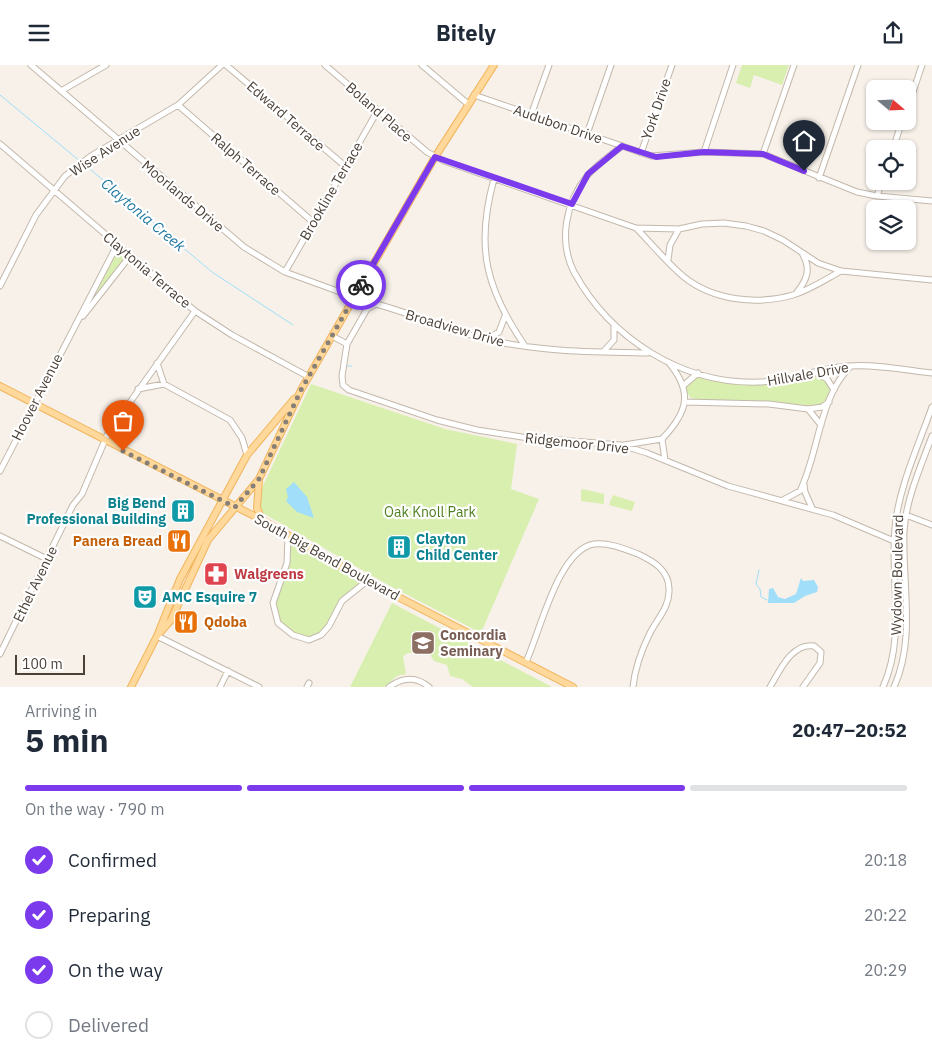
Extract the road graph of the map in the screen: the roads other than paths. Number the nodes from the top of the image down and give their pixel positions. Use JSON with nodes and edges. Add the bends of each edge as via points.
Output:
{"nodes":[{"id":1,"x":31,"y":65,"type":"edge"},
{"id":2,"x":106,"y":65,"type":"edge"},
{"id":3,"x":222,"y":65,"type":"edge"},
{"id":4,"x":226,"y":65,"type":"edge"},
{"id":5,"x":325,"y":65,"type":"edge"},
{"id":6,"x":422,"y":65,"type":"edge"},
{"id":7,"x":494,"y":65,"type":"edge"},
{"id":8,"x":549,"y":65,"type":"edge"},
{"id":9,"x":611,"y":65,"type":"edge"},
{"id":10,"x":672,"y":65,"type":"edge"},
{"id":11,"x":733,"y":65,"type":"edge"},
{"id":12,"x":794,"y":65,"type":"edge"},
{"id":13,"x":858,"y":65,"type":"edge"},
{"id":14,"x":922,"y":65,"type":"edge"},
{"id":15,"x":916,"y":83,"type":"edge"},
{"id":16,"x":61,"y":91,"type":"junction"},
{"id":17,"x":474,"y":95,"type":"junction"},
{"id":18,"x":468,"y":104,"type":"junction"},
{"id":19,"x":178,"y":105,"type":"junction"},
{"id":20,"x":378,"y":110,"type":"junction"},
{"id":21,"x":531,"y":115,"type":"junction"},
{"id":22,"x":587,"y":134,"type":"junction"},
{"id":23,"x":118,"y":141,"type":"junction"},
{"id":24,"x":0,"y":144,"type":"edge"},
{"id":25,"x":622,"y":146,"type":"junction"},
{"id":26,"x":704,"y":152,"type":"junction"},
{"id":27,"x":641,"y":153,"type":"junction"},
{"id":28,"x":763,"y":154,"type":"junction"},
{"id":29,"x":435,"y":157,"type":"junction"},
{"id":30,"x":345,"y":167,"type":"junction"},
{"id":31,"x":819,"y":177,"type":"junction"},
{"id":32,"x":494,"y":179,"type":"junction"},
{"id":33,"x":54,"y":189,"type":"junction"},
{"id":34,"x":879,"y":190,"type":"edge"},
{"id":35,"x":877,"y":196,"type":"junction"},
{"id":36,"x":932,"y":201,"type":"edge"},
{"id":37,"x":572,"y":204,"type":"junction"},
{"id":38,"x":313,"y":222,"type":"junction"},
{"id":39,"x":636,"y":228,"type":"junction"},
{"id":40,"x":679,"y":229,"type":"junction"},
{"id":41,"x":117,"y":245,"type":"junction"},
{"id":42,"x":802,"y":252,"type":"junction"},
{"id":43,"x":130,"y":255,"type":"junction"},
{"id":44,"x":668,"y":260,"type":"junction"},
{"id":45,"x":841,"y":271,"type":"junction"},
{"id":46,"x":286,"y":272,"type":"junction"},
{"id":47,"x":932,"y":280,"type":"edge"},
{"id":48,"x":0,"y":286,"type":"edge"},
{"id":49,"x":795,"y":294,"type":"junction"},
{"id":50,"x":354,"y":297,"type":"junction"},
{"id":51,"x":195,"y":311,"type":"junction"},
{"id":52,"x":505,"y":315,"type":"junction"},
{"id":53,"x":76,"y":324,"type":"junction"},
{"id":54,"x":613,"y":324,"type":"junction"},
{"id":55,"x":332,"y":337,"type":"junction"},
{"id":56,"x":487,"y":339,"type":"junction"},
{"id":57,"x":347,"y":344,"type":"junction"},
{"id":58,"x":525,"y":346,"type":"junction"},
{"id":59,"x":602,"y":353,"type":"junction"},
{"id":60,"x":649,"y":353,"type":"junction"},
{"id":61,"x":668,"y":362,"type":"junction"},
{"id":62,"x":157,"y":363,"type":"junction"},
{"id":63,"x":852,"y":365,"type":"junction"},
{"id":64,"x":698,"y":373,"type":"junction"},
{"id":65,"x":816,"y":373,"type":"junction"},
{"id":66,"x":932,"y":373,"type":"edge"},
{"id":67,"x":309,"y":377,"type":"junction"},
{"id":68,"x":164,"y":384,"type":"junction"},
{"id":69,"x":684,"y":385,"type":"junction"},
{"id":70,"x":0,"y":386,"type":"edge"},
{"id":71,"x":137,"y":390,"type":"junction"},
{"id":72,"x":301,"y":390,"type":"junction"},
{"id":73,"x":834,"y":391,"type":"junction"},
{"id":74,"x":684,"y":402,"type":"junction"},
{"id":75,"x":830,"y":402,"type":"junction"},
{"id":76,"x":33,"y":405,"type":"junction"},
{"id":77,"x":932,"y":407,"type":"edge"},
{"id":78,"x":808,"y":409,"type":"junction"},
{"id":79,"x":821,"y":425,"type":"junction"},
{"id":80,"x":932,"y":436,"type":"edge"},
{"id":81,"x":662,"y":439,"type":"junction"},
{"id":82,"x":104,"y":441,"type":"junction"},
{"id":83,"x":621,"y":445,"type":"junction"},
{"id":84,"x":247,"y":455,"type":"junction"},
{"id":85,"x":665,"y":460,"type":"junction"},
{"id":86,"x":0,"y":471,"type":"edge"},
{"id":87,"x":259,"y":479,"type":"junction"},
{"id":88,"x":804,"y":482,"type":"junction"},
{"id":89,"x":782,"y":500,"type":"junction"},
{"id":90,"x":222,"y":501,"type":"junction"},
{"id":91,"x":235,"y":507,"type":"junction"},
{"id":92,"x":812,"y":508,"type":"junction"},
{"id":93,"x":906,"y":515,"type":"junction"},
{"id":94,"x":262,"y":520,"type":"junction"},
{"id":95,"x":932,"y":525,"type":"edge"},
{"id":96,"x":288,"y":535,"type":"junction"},
{"id":97,"x":0,"y":537,"type":"edge"},
{"id":98,"x":894,"y":541,"type":"junction"},
{"id":99,"x":904,"y":543,"type":"junction"},
{"id":100,"x":47,"y":559,"type":"junction"},
{"id":101,"x":367,"y":581,"type":"junction"},
{"id":102,"x":157,"y":636,"type":"junction"},
{"id":103,"x":0,"y":654,"type":"edge"},
{"id":104,"x":526,"y":662,"type":"junction"},
{"id":105,"x":228,"y":671,"type":"junction"},
{"id":106,"x":771,"y":686,"type":"edge"},
{"id":107,"x":131,"y":687,"type":"edge"},
{"id":108,"x":220,"y":687,"type":"edge"},
{"id":109,"x":260,"y":687,"type":"edge"},
{"id":110,"x":389,"y":687,"type":"edge"},
{"id":111,"x":430,"y":687,"type":"edge"},
{"id":112,"x":573,"y":687,"type":"edge"},
{"id":113,"x":633,"y":687,"type":"edge"},
{"id":114,"x":802,"y":687,"type":"edge"},
{"id":115,"x":883,"y":687,"type":"edge"},
{"id":116,"x":894,"y":687,"type":"edge"}],
"edges":[{"from":1,"to":16,"type":"street","name":"Moorlands Drive"},
{"from":2,"to":16,"type":"street"},
{"from":3,"to":19,"type":"street","name":"Wise Avenue"},
{"from":4,"to":30,"type":"street","name":"Edward Terrace"},
{"from":5,"to":20,"type":"street","name":"Boland Place"},
{"from":6,"to":18,"type":"street"},
{"from":7,"to":17,"type":"main road"},
{"from":8,"to":21,"type":"street"},
{"from":9,"to":22,"type":"street"},
{"from":10,"to":27,"type":"street","name":"York Drive"},
{"from":11,"to":26,"type":"street"},
{"from":12,"to":28,"type":"street"},
{"from":13,"to":31,"type":"street"},
{"from":14,"to":15,"type":"street"},
{"from":16,"to":23,"type":"street","name":"Moorlands Drive"},
{"from":17,"to":18,"type":"main road"},
{"from":17,"to":21,"type":"street","name":"Audubon Drive"},
{"from":18,"to":29,"type":"main road"},
{"from":19,"to":23,"type":"street","name":"Wise Avenue"},
{"from":19,"to":38,"type":"street","name":"Ralph Terrace"},
{"from":20,"to":29,"type":"street","name":"Boland Place"},
{"from":20,"to":30,"type":"street","name":"Brookline Terrace"},
{"from":21,"to":22,"type":"street","name":"Audubon Drive"},
{"from":22,"to":25,"type":"street","name":"Audubon Drive"},
{"from":23,"to":33,"type":"street","name":"Wise Avenue","via":[[79,164]]},
{"from":23,"to":46,"type":"street","name":"Moorlands Drive","via":[[244,247]]},
{"from":24,"to":33,"type":"street","name":"Claytonia Terrace"},
{"from":25,"to":27,"type":"street","name":"Audubon Drive"},
{"from":25,"to":37,"type":"street","name":"Hillvale Drive","via":[[588,174]]},
{"from":26,"to":27,"type":"street","name":"Audubon Drive","via":[[656,157]]},
{"from":26,"to":28,"type":"street","name":"Audubon Drive"},
{"from":28,"to":31,"type":"street","name":"Audubon Drive"},
{"from":29,"to":32,"type":"street","name":"Boland Place"},
{"from":29,"to":50,"type":"main road"},
{"from":30,"to":38,"type":"street","name":"Brookline Terrace"},
{"from":31,"to":35,"type":"street","name":"Audubon Drive"},
{"from":32,"to":37,"type":"street","name":"Boland Place"},
{"from":32,"to":52,"type":"street","via":[[486,210],[486,259],[495,295]]},
{"from":33,"to":41,"type":"street","name":"Claytonia Terrace"},
{"from":33,"to":48,"type":"street","name":"Wise Avenue","via":[[36,215]]},
{"from":34,"to":35,"type":"street"},
{"from":35,"to":36,"type":"street","name":"Audubon Drive"},
{"from":37,"to":39,"type":"street","name":"Boland Place"},
{"from":37,"to":54,"type":"street","name":"Hillvale Drive","via":[[565,235],[568,257],[588,295]]},
{"from":38,"to":46,"type":"street","name":"Brookline Terrace"},
{"from":39,"to":40,"type":"street"},
{"from":39,"to":44,"type":"street"},
{"from":40,"to":42,"type":"street","via":[[702,224],[743,226],[764,231]]},
{"from":40,"to":44,"type":"street","via":[[670,245]]},
{"from":41,"to":43,"type":"street","name":"Claytonia Terrace"},
{"from":41,"to":53,"type":"street","name":"Hoover Avenue"},
{"from":42,"to":45,"type":"street","via":[[818,263]]},
{"from":42,"to":49,"type":"street","via":[[808,271],[806,280]]},
{"from":43,"to":51,"type":"street","name":"Claytonia Terrace"},
{"from":43,"to":53,"type":"street","name":"Hoover Avenue"},
{"from":44,"to":49,"type":"street","via":[[684,277],[720,295],[749,300]]},
{"from":45,"to":47,"type":"street"},
{"from":45,"to":49,"type":"street"},
{"from":46,"to":50,"type":"street","name":"Moorlands Drive"},
{"from":50,"to":55,"type":"main road"},
{"from":51,"to":62,"type":"street","name":"Ethel Avenue"},
{"from":51,"to":67,"type":"street","name":"Claytonia Terrace"},
{"from":52,"to":56,"type":"street","via":[[499,331]]},
{"from":52,"to":58,"type":"street"},
{"from":53,"to":76,"type":"street","name":"Hoover Avenue"},
{"from":54,"to":59,"type":"street","via":[[614,339]]},
{"from":54,"to":60,"type":"street","name":"Hillvale Drive"},
{"from":55,"to":57,"type":"street"},
{"from":55,"to":67,"type":"main road"},
{"from":56,"to":57,"type":"street","name":"Broadview Drive","via":[[376,304],[367,309]]},
{"from":56,"to":58,"type":"street","name":"Broadview Drive"},
{"from":57,"to":83,"type":"street","name":"Ridgemoor Drive","via":[[342,382],[349,390],[436,420],[477,430]]},
{"from":58,"to":59,"type":"street","name":"Broadview Drive"},
{"from":59,"to":60,"type":"street","name":"Broadview Drive"},
{"from":60,"to":61,"type":"street","name":"Hillvale Drive"},
{"from":61,"to":64,"type":"street","name":"Hillvale Drive"},
{"from":61,"to":69,"type":"street"},
{"from":62,"to":68,"type":"street"},
{"from":62,"to":71,"type":"street","name":"Ethel Avenue"},
{"from":63,"to":65,"type":"street","name":"Hillvale Drive"},
{"from":63,"to":66,"type":"street","name":"Hillvale Drive"},
{"from":63,"to":73,"type":"street","via":[[842,374]]},
{"from":64,"to":65,"type":"street","name":"Hillvale Drive","via":[[759,383]]},
{"from":64,"to":69,"type":"street"},
{"from":65,"to":73,"type":"street","via":[[826,379]]},
{"from":67,"to":72,"type":"main road"},
{"from":68,"to":71,"type":"street"},
{"from":68,"to":84,"type":"street","via":[[230,421],[242,438]]},
{"from":69,"to":74,"type":"street"},
{"from":70,"to":76,"type":"main road","name":"South Big Bend Boulevard"},
{"from":71,"to":82,"type":"street","name":"Ethel Avenue"},
{"from":72,"to":84,"type":"main road"},
{"from":72,"to":87,"type":"main road"},
{"from":73,"to":75,"type":"street"},
{"from":74,"to":78,"type":"street","name":"Hillvale Drive","via":[[769,404]]},
{"from":74,"to":81,"type":"street","via":[[682,415]]},
{"from":75,"to":78,"type":"street","name":"Hillvale Drive"},
{"from":75,"to":79,"type":"street"},
{"from":76,"to":82,"type":"main road","name":"South Big Bend Boulevard"},
{"from":76,"to":86,"type":"street","name":"Hoover Avenue"},
{"from":77,"to":98,"type":"street","name":"Wydown Boulevard","via":[[897,510]]},
{"from":78,"to":79,"type":"street"},
{"from":79,"to":88,"type":"street"},
{"from":80,"to":93,"type":"street","name":"Wydown Boulevard"},
{"from":81,"to":83,"type":"street"},
{"from":81,"to":85,"type":"street"},
{"from":82,"to":90,"type":"main road","name":"South Big Bend Boulevard"},
{"from":82,"to":100,"type":"street","name":"Ethel Avenue","via":[[82,494],[73,505]]},
{"from":83,"to":85,"type":"street","name":"Ridgemoor Drive"},
{"from":84,"to":90,"type":"main road"},
{"from":85,"to":89,"type":"street","name":"Ridgemoor Drive","via":[[710,480]]},
{"from":87,"to":91,"type":"main road"},
{"from":87,"to":94,"type":"main road","via":[[257,508]]},
{"from":88,"to":89,"type":"street","via":[[800,491]]},
{"from":88,"to":92,"type":"street","via":[[804,492]]},
{"from":89,"to":92,"type":"street","name":"Ridgemoor Drive"},
{"from":90,"to":91,"type":"main road","name":"South Big Bend Boulevard"},
{"from":90,"to":102,"type":"main road","via":[[180,579]]},
{"from":91,"to":94,"type":"main road","name":"South Big Bend Boulevard"},
{"from":91,"to":102,"type":"main road","via":[[208,540],[171,620]]},
{"from":92,"to":98,"type":"street","name":"Ridgemoor Drive"},
{"from":93,"to":95,"type":"street"},
{"from":93,"to":99,"type":"street","name":"Wydown Boulevard"},
{"from":94,"to":96,"type":"main road","name":"South Big Bend Boulevard"},
{"from":96,"to":101,"type":"main road","name":"South Big Bend Boulevard"},
{"from":96,"to":101,"type":"street","via":[[287,563],[273,603],[278,623],[293,635],[309,639],[321,635],[342,601]]},
{"from":97,"to":100,"type":"street"},
{"from":98,"to":99,"type":"street","name":"Ridgemoor Drive"},
{"from":98,"to":115,"type":"street","name":"Wydown Boulevard","via":[[896,633],[892,666]]},
{"from":99,"to":116,"type":"street","name":"Wydown Boulevard","via":[[906,638]]},
{"from":100,"to":103,"type":"street","name":"Ethel Avenue"},
{"from":101,"to":104,"type":"main road","name":"South Big Bend Boulevard"},
{"from":102,"to":105,"type":"street"},
{"from":102,"to":107,"type":"main road"},
{"from":104,"to":112,"type":"main road","name":"South Big Bend Boulevard"},
{"from":104,"to":113,"type":"street","via":[[559,579],[570,560],[594,544],[610,545],[631,551],[660,567],[669,588],[667,603],[634,668]]},
{"from":105,"to":108,"type":"street"},
{"from":105,"to":109,"type":"street"},
{"from":106,"to":114,"type":"street","via":[[793,653],[809,645],[821,652],[822,659]]},
{"from":110,"to":111,"type":"street","via":[[399,680],[410,679],[422,681]]}]}
